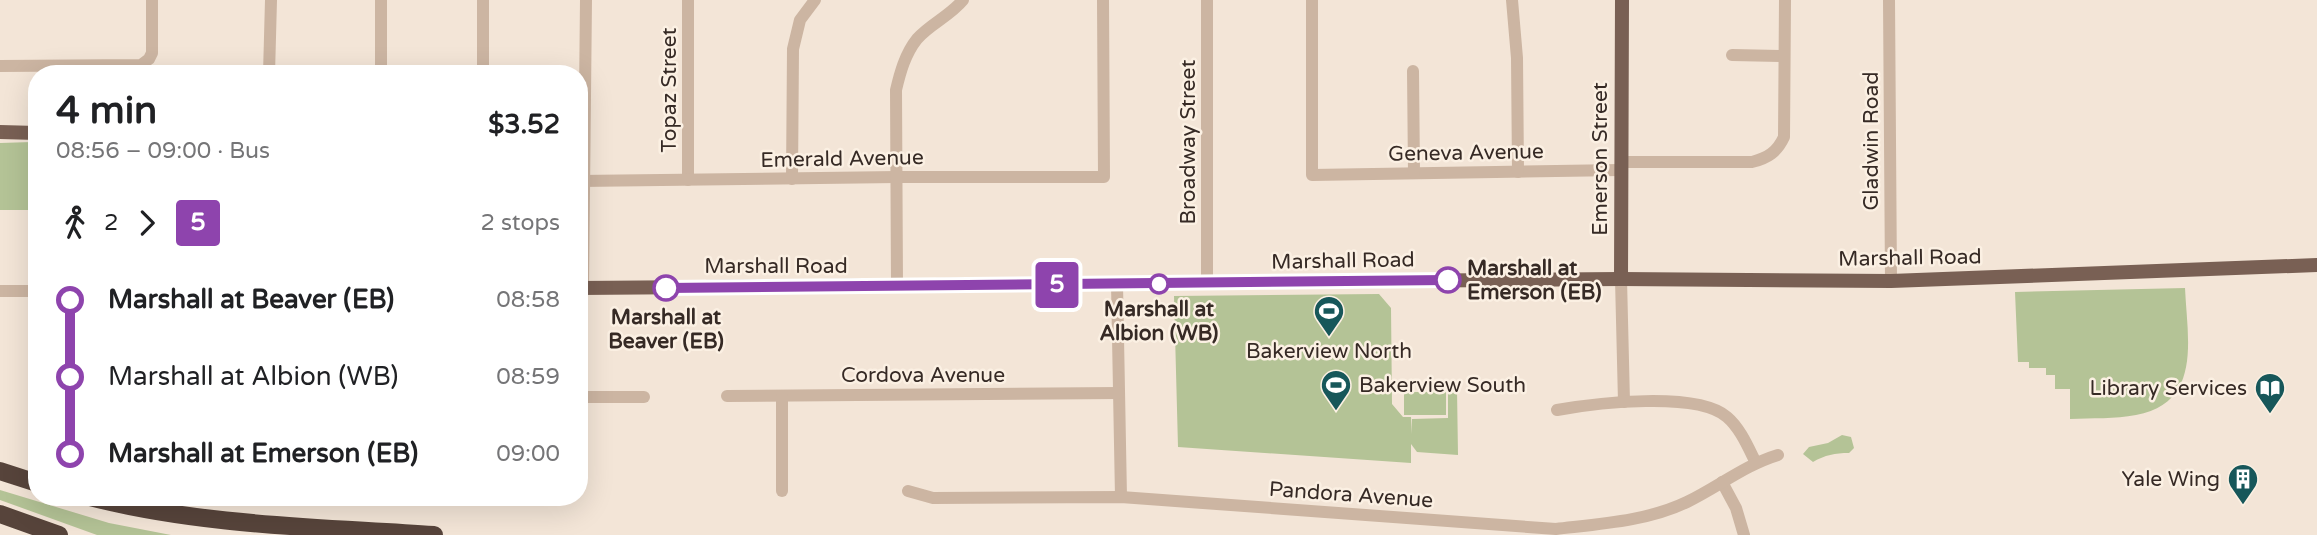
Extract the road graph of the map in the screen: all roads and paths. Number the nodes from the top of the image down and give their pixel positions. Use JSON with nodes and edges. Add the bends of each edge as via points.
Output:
{"nodes":[{"id":1,"x":152,"y":0,"type":"edge"},
{"id":2,"x":271,"y":0,"type":"edge"},
{"id":3,"x":381,"y":0,"type":"edge"},
{"id":4,"x":483,"y":0,"type":"edge"},
{"id":5,"x":586,"y":0,"type":"edge"},
{"id":6,"x":688,"y":0,"type":"edge"},
{"id":7,"x":814,"y":0,"type":"edge"},
{"id":8,"x":963,"y":0,"type":"edge"},
{"id":9,"x":1103,"y":0,"type":"edge"},
{"id":10,"x":1207,"y":0,"type":"edge"},
{"id":11,"x":1312,"y":0,"type":"edge"},
{"id":12,"x":1512,"y":0,"type":"edge"},
{"id":13,"x":1622,"y":0,"type":"edge"},
{"id":14,"x":1785,"y":0,"type":"edge"},
{"id":15,"x":1889,"y":0,"type":"edge"},
{"id":16,"x":1732,"y":55,"type":"dead end"},
{"id":17,"x":1784,"y":56,"type":"junction"},
{"id":18,"x":139,"y":65,"type":"edge"},
{"id":19,"x":270,"y":65,"type":"edge"},
{"id":20,"x":380,"y":65,"type":"edge"},
{"id":21,"x":483,"y":65,"type":"edge"},
{"id":22,"x":585,"y":65,"type":"edge"},
{"id":23,"x":0,"y":66,"type":"edge"},
{"id":24,"x":28,"y":66,"type":"edge"},
{"id":25,"x":1413,"y":71,"type":"dead end"},
{"id":26,"x":0,"y":132,"type":"edge"},
{"id":27,"x":28,"y":133,"type":"edge"},
{"id":28,"x":1621,"y":166,"type":"junction"},
{"id":29,"x":1518,"y":172,"type":"junction"},
{"id":30,"x":1414,"y":173,"type":"junction"},
{"id":31,"x":897,"y":177,"type":"junction"},
{"id":32,"x":792,"y":179,"type":"junction"},
{"id":33,"x":688,"y":180,"type":"junction"},
{"id":34,"x":588,"y":181,"type":"edge"},
{"id":35,"x":2317,"y":265,"type":"edge"},
{"id":36,"x":1621,"y":279,"type":"junction"},
{"id":37,"x":1891,"y":281,"type":"junction"},
{"id":38,"x":1207,"y":283,"type":"junction"},
{"id":39,"x":1117,"y":284,"type":"junction"},
{"id":40,"x":897,"y":286,"type":"junction"},
{"id":41,"x":588,"y":288,"type":"edge"},
{"id":42,"x":0,"y":291,"type":"edge"},
{"id":43,"x":28,"y":291,"type":"edge"},
{"id":44,"x":1119,"y":393,"type":"junction"},
{"id":45,"x":727,"y":396,"type":"dead end"},
{"id":46,"x":782,"y":396,"type":"junction"},
{"id":47,"x":588,"y":397,"type":"edge"},
{"id":48,"x":644,"y":397,"type":"dead end"},
{"id":49,"x":1624,"y":402,"type":"junction"},
{"id":50,"x":1557,"y":410,"type":"dead end"},
{"id":51,"x":1778,"y":454,"type":"dead end"},
{"id":52,"x":1756,"y":463,"type":"junction"},
{"id":53,"x":0,"y":469,"type":"edge"},
{"id":54,"x":28,"y":480,"type":"edge"},
{"id":55,"x":1722,"y":482,"type":"junction"},
{"id":56,"x":782,"y":491,"type":"dead end"},
{"id":57,"x":908,"y":491,"type":"dead end"},
{"id":58,"x":1121,"y":497,"type":"junction"},
{"id":59,"x":130,"y":506,"type":"edge"},
{"id":60,"x":0,"y":514,"type":"edge"},
{"id":61,"x":59,"y":535,"type":"edge"},
{"id":62,"x":434,"y":535,"type":"edge"},
{"id":63,"x":1744,"y":535,"type":"edge"}],
"edges":[{"from":1,"to":18,"type":"street","via":[[152,53]]},
{"from":2,"to":19,"type":"street"},
{"from":3,"to":20,"type":"street"},
{"from":4,"to":21,"type":"street"},
{"from":5,"to":22,"type":"street"},
{"from":6,"to":33,"type":"street","name":"Topaz Street"},
{"from":7,"to":32,"type":"street","via":[[800,20],[793,49]]},
{"from":8,"to":31,"type":"street","via":[[917,39],[903,64],[896,90]]},
{"from":9,"to":31,"type":"street","name":"Emerald Avenue","via":[[1104,177]]},
{"from":10,"to":38,"type":"street","name":"Broadway Street"},
{"from":11,"to":30,"type":"street","name":"Geneva Avenue","via":[[1312,175]]},
{"from":12,"to":29,"type":"street"},
{"from":13,"to":28,"type":"main road","name":"Emerson Street"},
{"from":14,"to":17,"type":"street","name":"Geneva Avenue"},
{"from":15,"to":37,"type":"street","name":"Gladwin Road"},
{"from":16,"to":17,"type":"street"},
{"from":17,"to":28,"type":"street","name":"Geneva Avenue","via":[[1784,137],[1765,159]]},
{"from":23,"to":24,"type":"street"},
{"from":25,"to":30,"type":"street"},
{"from":26,"to":27,"type":"main road"},
{"from":28,"to":29,"type":"street","name":"Geneva Avenue"},
{"from":28,"to":36,"type":"main road","name":"Emerson Street"},
{"from":29,"to":30,"type":"street","name":"Geneva Avenue"},
{"from":31,"to":32,"type":"street","name":"Emerald Avenue"},
{"from":31,"to":40,"type":"street"},
{"from":32,"to":33,"type":"street","name":"Emerald Avenue"},
{"from":33,"to":34,"type":"street","name":"Emerald Avenue"},
{"from":35,"to":37,"type":"main road","name":"Marshall Road"},
{"from":36,"to":37,"type":"main road","name":"Marshall Road"},
{"from":36,"to":38,"type":"main road","name":"Marshall Road"},
{"from":36,"to":49,"type":"street","name":"Emerson Street"},
{"from":38,"to":39,"type":"main road","name":"Marshall Road"},
{"from":39,"to":40,"type":"main road","name":"Marshall Road"},
{"from":39,"to":44,"type":"street"},
{"from":40,"to":41,"type":"main road","name":"Marshall Road"},
{"from":42,"to":43,"type":"street"},
{"from":44,"to":46,"type":"street","name":"Cordova Avenue"},
{"from":44,"to":58,"type":"street"},
{"from":45,"to":46,"type":"street","name":"Cordova Avenue"},
{"from":46,"to":56,"type":"street"},
{"from":47,"to":48,"type":"street"},
{"from":49,"to":50,"type":"street"},
{"from":49,"to":52,"type":"street","via":[[1711,406],[1729,418]]},
{"from":51,"to":52,"type":"street","name":"Pandora Avenue"},
{"from":52,"to":55,"type":"street","name":"Pandora Avenue"},
{"from":53,"to":54,"type":"highway"},
{"from":55,"to":58,"type":"street","name":"Pandora Avenue","via":[[1660,511],[1556,529]]},
{"from":55,"to":63,"type":"street"},
{"from":57,"to":58,"type":"street","name":"Pandora Avenue","via":[[933,498]]},
{"from":59,"to":62,"type":"highway","via":[[232,521]]},
{"from":60,"to":61,"type":"highway"}]}
